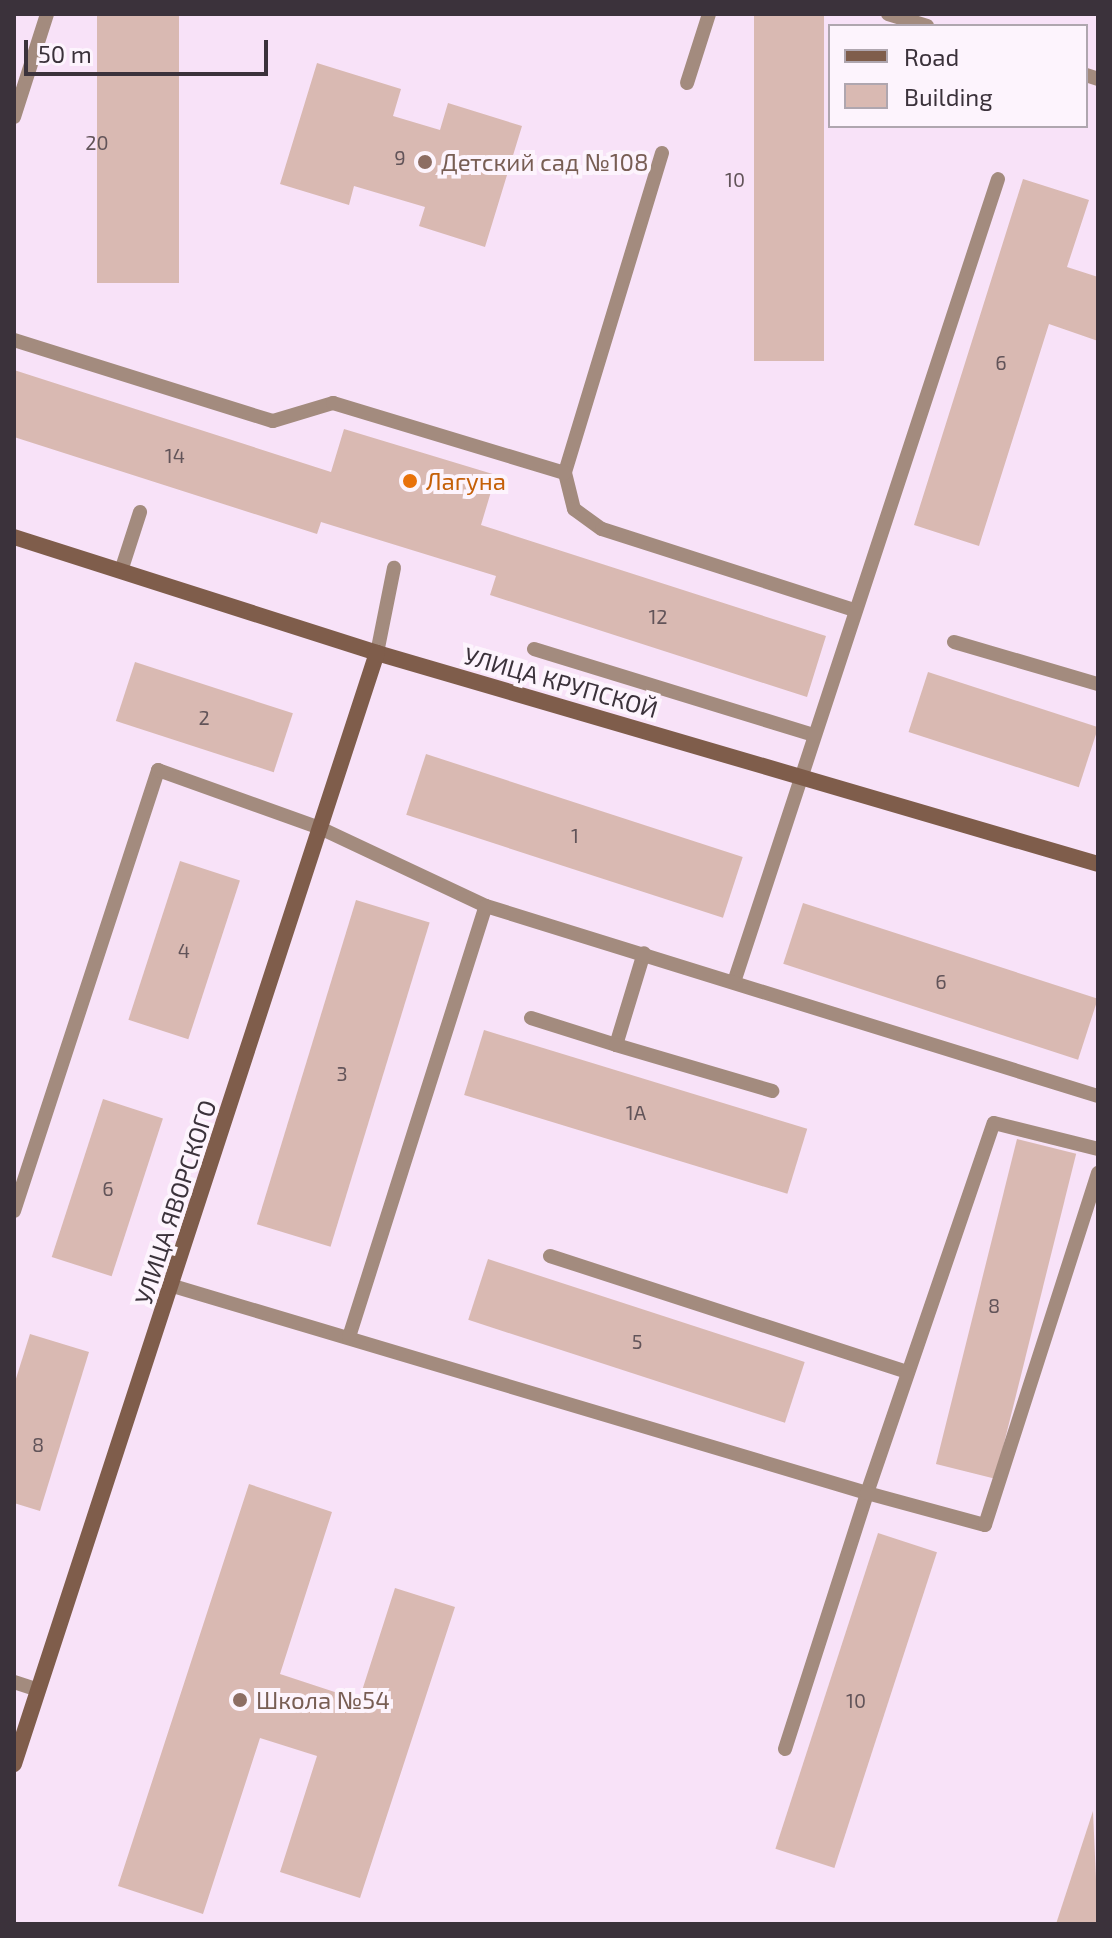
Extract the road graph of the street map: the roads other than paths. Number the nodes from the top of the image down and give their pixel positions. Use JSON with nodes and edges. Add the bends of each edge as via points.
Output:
{"nodes":[{"id":1,"x":47,"y":14,"type":"edge"},
{"id":2,"x":709,"y":14,"type":"edge"},
{"id":3,"x":888,"y":14,"type":"edge"},
{"id":4,"x":920,"y":24,"type":"edge"},
{"id":5,"x":687,"y":83,"type":"dead end"},
{"id":6,"x":14,"y":117,"type":"edge"},
{"id":7,"x":662,"y":153,"type":"dead end"},
{"id":8,"x":998,"y":179,"type":"dead end"},
{"id":9,"x":14,"y":340,"type":"edge"},
{"id":10,"x":565,"y":473,"type":"junction"},
{"id":11,"x":140,"y":512,"type":"dead end"},
{"id":12,"x":14,"y":537,"type":"edge"},
{"id":13,"x":394,"y":568,"type":"dead end"},
{"id":14,"x":121,"y":571,"type":"junction"},
{"id":15,"x":855,"y":610,"type":"junction"},
{"id":16,"x":954,"y":642,"type":"dead end"},
{"id":17,"x":534,"y":649,"type":"dead end"},
{"id":18,"x":377,"y":653,"type":"junction"},
{"id":19,"x":1098,"y":684,"type":"edge"},
{"id":20,"x":814,"y":735,"type":"junction"},
{"id":21,"x":801,"y":778,"type":"junction"},
{"id":22,"x":320,"y":828,"type":"junction"},
{"id":23,"x":1098,"y":864,"type":"edge"},
{"id":24,"x":486,"y":906,"type":"junction"},
{"id":25,"x":644,"y":953,"type":"junction"},
{"id":26,"x":735,"y":979,"type":"junction"},
{"id":27,"x":531,"y":1018,"type":"dead end"},
{"id":28,"x":616,"y":1045,"type":"junction"},
{"id":29,"x":772,"y":1091,"type":"dead end"},
{"id":30,"x":1098,"y":1096,"type":"edge"},
{"id":31,"x":1098,"y":1149,"type":"edge"},
{"id":32,"x":1098,"y":1173,"type":"edge"},
{"id":33,"x":14,"y":1211,"type":"edge"},
{"id":34,"x":550,"y":1256,"type":"dead end"},
{"id":35,"x":173,"y":1286,"type":"junction"},
{"id":36,"x":349,"y":1337,"type":"junction"},
{"id":37,"x":908,"y":1372,"type":"junction"},
{"id":38,"x":867,"y":1493,"type":"junction"},
{"id":39,"x":14,"y":1682,"type":"edge"},
{"id":40,"x":38,"y":1690,"type":"junction"},
{"id":41,"x":785,"y":1749,"type":"dead end"},
{"id":42,"x":14,"y":1764,"type":"edge"}],
"edges":[{"from":1,"to":6,"type":"lane"},
{"from":2,"to":5,"type":"lane"},
{"from":3,"to":4,"type":"lane"},
{"from":7,"to":10,"type":"lane"},
{"from":8,"to":15,"type":"lane"},
{"from":9,"to":10,"type":"lane","via":[[273,421],[333,403]]},
{"from":10,"to":15,"type":"lane","via":[[574,509],[602,529]]},
{"from":11,"to":14,"type":"lane"},
{"from":12,"to":14,"type":"main road","name":"УЛИЦА КРУПСКОЙ"},
{"from":13,"to":18,"type":"lane"},
{"from":14,"to":18,"type":"main road","name":"УЛИЦА КРУПСКОЙ"},
{"from":15,"to":20,"type":"lane"},
{"from":16,"to":19,"type":"lane"},
{"from":17,"to":20,"type":"lane"},
{"from":18,"to":21,"type":"main road","name":"УЛИЦА КРУПСКОЙ"},
{"from":18,"to":22,"type":"main road","name":"УЛИЦА ЯВОРСКОГО"},
{"from":20,"to":21,"type":"lane"},
{"from":21,"to":23,"type":"main road","name":"УЛИЦА КРУПСКОЙ"},
{"from":21,"to":26,"type":"lane"},
{"from":22,"to":24,"type":"lane"},
{"from":22,"to":33,"type":"lane","via":[[158,770]]},
{"from":22,"to":35,"type":"main road","name":"УЛИЦА ЯВОРСКОГО"},
{"from":24,"to":25,"type":"lane"},
{"from":24,"to":36,"type":"lane"},
{"from":25,"to":26,"type":"lane"},
{"from":25,"to":28,"type":"lane"},
{"from":26,"to":30,"type":"lane"},
{"from":27,"to":28,"type":"lane"},
{"from":28,"to":29,"type":"lane"},
{"from":31,"to":37,"type":"lane","via":[[994,1123]]},
{"from":32,"to":38,"type":"lane","via":[[985,1525]]},
{"from":34,"to":37,"type":"lane"},
{"from":35,"to":36,"type":"lane"},
{"from":35,"to":40,"type":"main road","name":"УЛИЦА ЯВОРСКОГО"},
{"from":36,"to":38,"type":"lane"},
{"from":37,"to":38,"type":"lane"},
{"from":38,"to":41,"type":"lane"},
{"from":39,"to":40,"type":"lane"},
{"from":40,"to":42,"type":"main road","name":"УЛИЦА ЯВОРСКОГО"}]}
